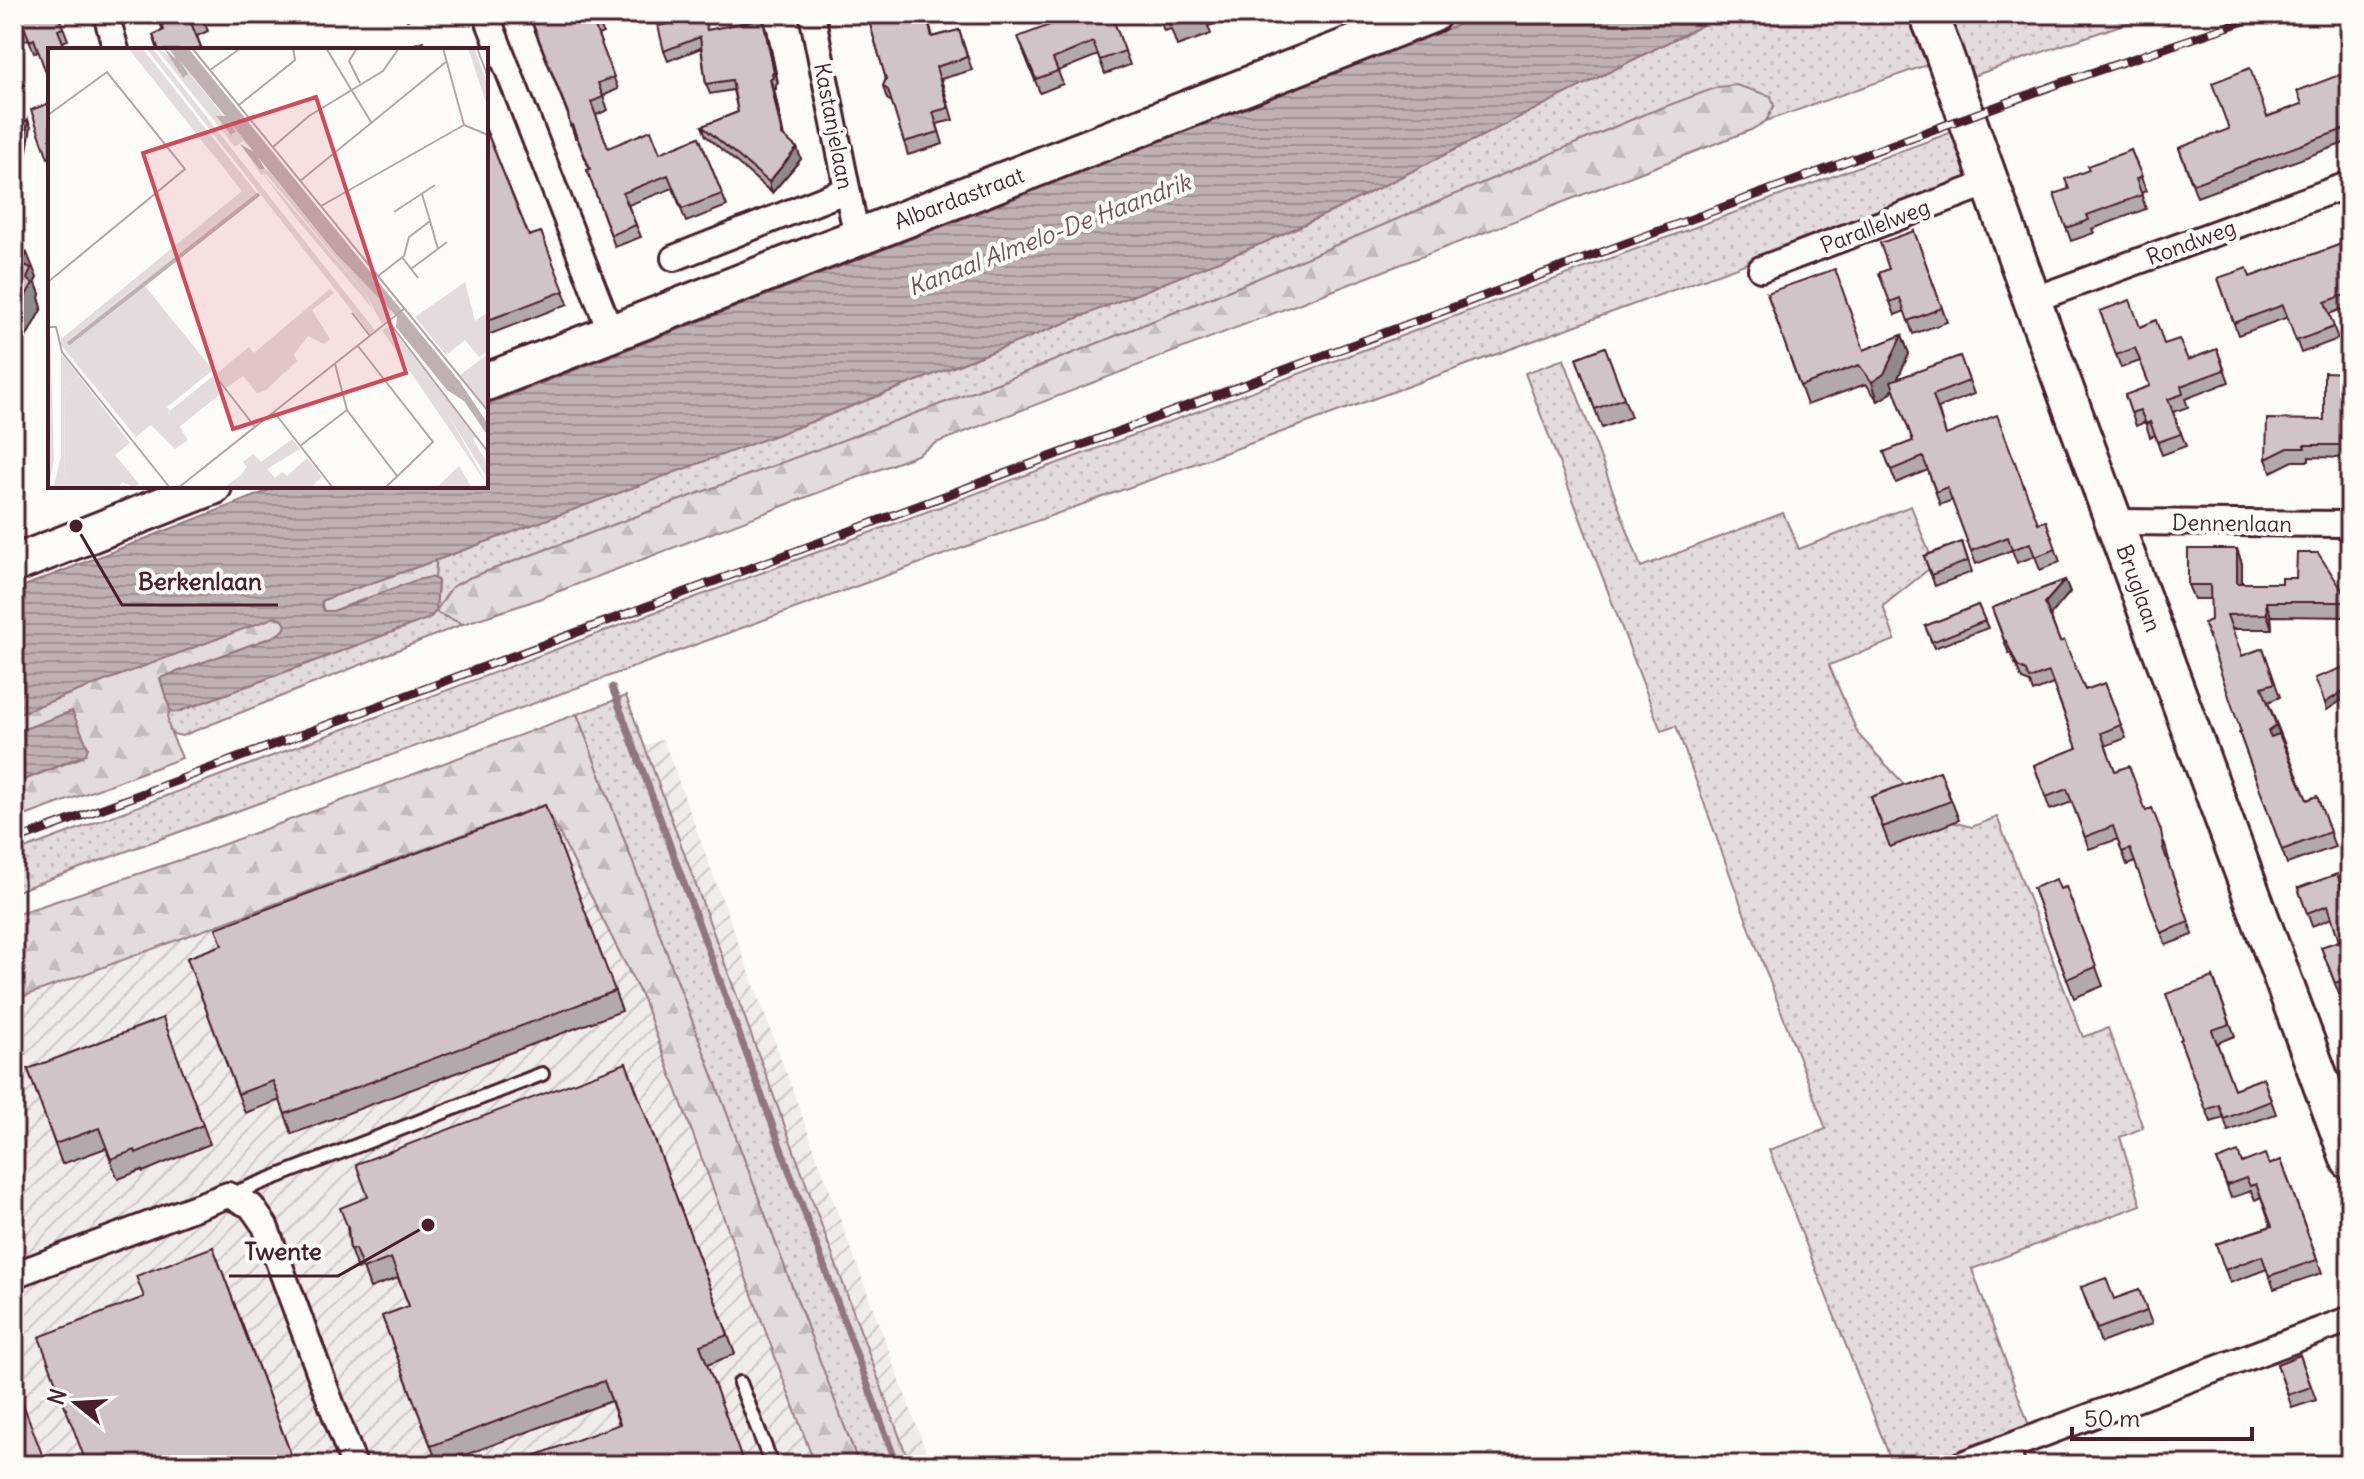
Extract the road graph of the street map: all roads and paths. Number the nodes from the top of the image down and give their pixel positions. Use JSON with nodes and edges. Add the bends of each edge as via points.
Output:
{"nodes":[{"id":1,"x":106,"y":14,"type":"edge"},
{"id":2,"x":486,"y":14,"type":"edge"},
{"id":3,"x":812,"y":14,"type":"edge"},
{"id":4,"x":1432,"y":14,"type":"edge"},
{"id":5,"x":1928,"y":14,"type":"edge"},
{"id":6,"x":115,"y":48,"type":"edge"},
{"id":7,"x":1989,"y":183,"type":"junction"},
{"id":8,"x":2350,"y":184,"type":"edge"},
{"id":9,"x":847,"y":190,"type":"junction"},
{"id":10,"x":857,"y":238,"type":"junction"},
{"id":11,"x":674,"y":258,"type":"dead end"},
{"id":12,"x":1761,"y":269,"type":"dead end"},
{"id":13,"x":2032,"y":300,"type":"junction"},
{"id":14,"x":611,"y":333,"type":"junction"},
{"id":15,"x":488,"y":381,"type":"edge"},
{"id":16,"x":208,"y":488,"type":"edge"},
{"id":17,"x":2115,"y":522,"type":"junction"},
{"id":18,"x":2350,"y":524,"type":"edge"},
{"id":19,"x":14,"y":564,"type":"edge"},
{"id":20,"x":542,"y":1074,"type":"dead end"},
{"id":21,"x":2343,"y":1122,"type":"edge"},
{"id":22,"x":2350,"y":1161,"type":"edge"},
{"id":23,"x":228,"y":1195,"type":"junction"},
{"id":24,"x":14,"y":1275,"type":"edge"},
{"id":25,"x":2350,"y":1319,"type":"edge"},
{"id":26,"x":740,"y":1383,"type":"dead end"},
{"id":27,"x":2016,"y":1455,"type":"edge"},
{"id":28,"x":354,"y":1465,"type":"edge"},
{"id":29,"x":772,"y":1465,"type":"edge"},
{"id":30,"x":1960,"y":1465,"type":"edge"}],
"edges":[{"from":1,"to":6,"type":"street"},
{"from":2,"to":14,"type":"street"},
{"from":3,"to":9,"type":"street","name":"Kastanjelaan"},
{"from":4,"to":10,"type":"street","name":"Albardastraat"},
{"from":5,"to":7,"type":"street","name":"Bruglaan"},
{"from":7,"to":12,"type":"street","name":"Parallelweg"},
{"from":7,"to":13,"type":"street","name":"Bruglaan"},
{"from":8,"to":13,"type":"street","name":"Rondweg"},
{"from":9,"to":10,"type":"street","name":"Kastanjelaan"},
{"from":9,"to":11,"type":"street"},
{"from":10,"to":14,"type":"street","name":"Albardastraat"},
{"from":13,"to":17,"type":"street","name":"Bruglaan"},
{"from":14,"to":15,"type":"street","name":"Albardastraat"},
{"from":16,"to":19,"type":"street"},
{"from":17,"to":18,"type":"street","name":"Dennenlaan"},
{"from":17,"to":21,"type":"street","name":"Bruglaan"},
{"from":20,"to":23,"type":"lane"},
{"from":21,"to":22,"type":"street","name":"Bruglaan"},
{"from":23,"to":24,"type":"street"},
{"from":23,"to":28,"type":"street","via":[[251,1206],[265,1226]]},
{"from":25,"to":27,"type":"street"},
{"from":26,"to":29,"type":"lane"},
{"from":27,"to":30,"type":"street"}]}
